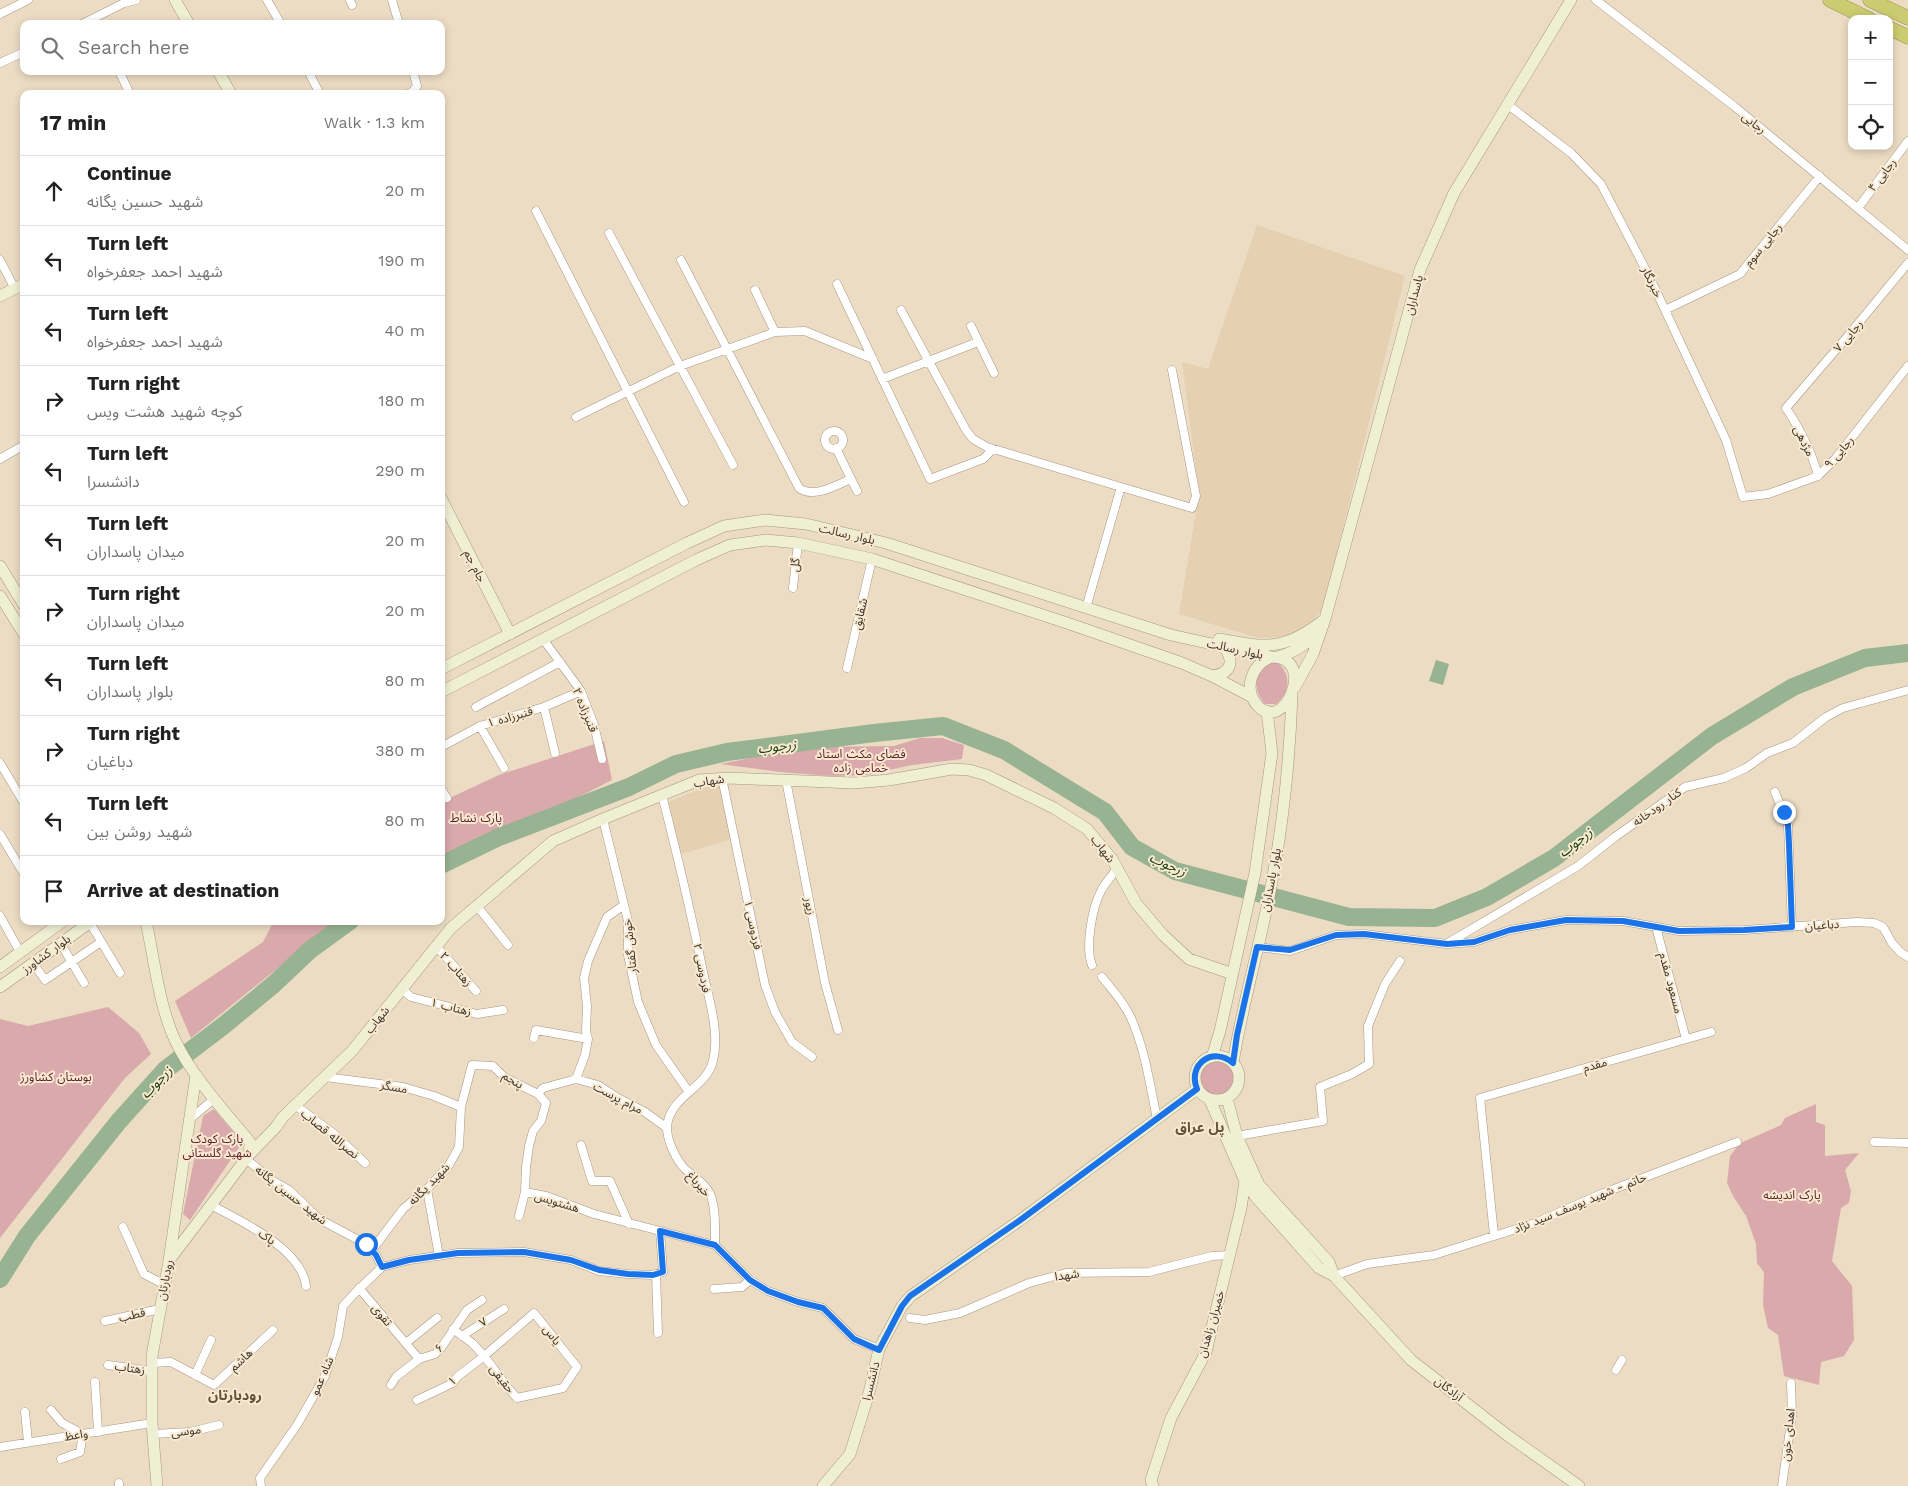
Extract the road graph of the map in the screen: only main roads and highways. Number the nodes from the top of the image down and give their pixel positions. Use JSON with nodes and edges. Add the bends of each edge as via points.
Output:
{"nodes":[{"id":1,"x":175,"y":0,"type":"edge"},
{"id":2,"x":1571,"y":0,"type":"edge"},
{"id":3,"x":1830,"y":0,"type":"edge"},
{"id":4,"x":1870,"y":0,"type":"edge"},
{"id":5,"x":1861,"y":15,"type":"edge"},
{"id":6,"x":1908,"y":18,"type":"edge"},
{"id":7,"x":187,"y":20,"type":"edge"},
{"id":8,"x":1893,"y":30,"type":"edge"},
{"id":9,"x":1908,"y":38,"type":"edge"},
{"id":10,"x":220,"y":75,"type":"edge"},
{"id":11,"x":229,"y":90,"type":"edge"},
{"id":12,"x":19,"y":286,"type":"edge"},
{"id":13,"x":0,"y":296,"type":"edge"},
{"id":14,"x":445,"y":506,"type":"edge"},
{"id":15,"x":0,"y":566,"type":"edge"},
{"id":16,"x":0,"y":596,"type":"edge"},
{"id":17,"x":20,"y":598,"type":"edge"},
{"id":18,"x":1325,"y":619,"type":"junction"},
{"id":19,"x":20,"y":628,"type":"edge"},
{"id":20,"x":510,"y":634,"type":"junction"},
{"id":21,"x":1171,"y":635,"type":"junction"},
{"id":22,"x":1224,"y":647,"type":"junction"},
{"id":23,"x":1274,"y":657,"type":"junction"},
{"id":24,"x":445,"y":667,"type":"edge"},
{"id":25,"x":1212,"y":676,"type":"junction"},
{"id":26,"x":445,"y":690,"type":"edge"},
{"id":27,"x":1293,"y":691,"type":"junction"},
{"id":28,"x":1252,"y":697,"type":"junction"},
{"id":29,"x":1267,"y":711,"type":"junction"},
{"id":30,"x":54,"y":925,"type":"edge"},
{"id":31,"x":87,"y":925,"type":"edge"},
{"id":32,"x":147,"y":925,"type":"edge"},
{"id":33,"x":0,"y":967,"type":"edge"},
{"id":34,"x":1233,"y":974,"type":"junction"},
{"id":35,"x":0,"y":987,"type":"edge"},
{"id":36,"x":1212,"y":1057,"type":"junction"},
{"id":37,"x":1233,"y":1063,"type":"junction"},
{"id":38,"x":196,"y":1075,"type":"junction"},
{"id":39,"x":1197,"y":1089,"type":"junction"},
{"id":40,"x":1227,"y":1098,"type":"junction"},
{"id":41,"x":1210,"y":1100,"type":"junction"},
{"id":42,"x":283,"y":1117,"type":"junction"},
{"id":43,"x":250,"y":1142,"type":"junction"},
{"id":44,"x":247,"y":1157,"type":"junction"},
{"id":45,"x":1245,"y":1181,"type":"junction"},
{"id":46,"x":1255,"y":1196,"type":"junction"},
{"id":47,"x":1241,"y":1208,"type":"junction"},
{"id":48,"x":175,"y":1216,"type":"junction"},
{"id":49,"x":194,"y":1227,"type":"junction"},
{"id":50,"x":169,"y":1261,"type":"junction"},
{"id":51,"x":1334,"y":1276,"type":"junction"},
{"id":52,"x":1150,"y":1484,"type":"edge"},
{"id":53,"x":157,"y":1486,"type":"edge"},
{"id":54,"x":823,"y":1486,"type":"edge"},
{"id":55,"x":1579,"y":1486,"type":"edge"}],
"edges":[{"from":1,"to":7,"type":"main road"},
{"from":2,"to":18,"type":"main road","name":"پاسداران","via":[[1454,193],[1420,270]]},
{"from":3,"to":5,"type":"highway"},
{"from":4,"to":6,"type":"highway"},
{"from":8,"to":9,"type":"highway"},
{"from":10,"to":11,"type":"main road"},
{"from":12,"to":13,"type":"main road"},
{"from":14,"to":20,"type":"main road","name":"جام جم"},
{"from":15,"to":17,"type":"main road"},
{"from":16,"to":19,"type":"main road"},
{"from":18,"to":21,"type":"main road","via":[[1298,638],[1281,644],[1244,643],[1190,632]]},
{"from":18,"to":23,"type":"main road","via":[[1313,638],[1296,652]]},
{"from":18,"to":27,"type":"main road","name":"پاسداران","via":[[1313,654]]},
{"from":20,"to":21,"type":"main road","name":"بلوار رسالت","via":[[724,526],[765,520],[806,524],[886,543]]},
{"from":20,"to":24,"type":"main road","name":"بلوار رسالت"},
{"from":21,"to":22,"type":"main road","name":"بلوار رسالت"},
{"from":22,"to":23,"type":"main road","name":"بلوار رسالت"},
{"from":22,"to":25,"type":"main road","via":[[1229,654],[1227,670]]},
{"from":23,"to":27,"type":"main road","via":[[1289,665],[1294,677]]},
{"from":23,"to":28,"type":"main road","via":[[1259,664],[1252,674]]},
{"from":25,"to":26,"type":"main road","name":"بلوار رسالت","via":[[1070,624],[872,559],[798,543],[766,540],[730,545],[696,560]]},
{"from":25,"to":28,"type":"main road","name":"بلوار رسالت"},
{"from":27,"to":29,"type":"main road","via":[[1280,708]]},
{"from":27,"to":37,"type":"main road","name":"بلوار پاسداران","via":[[1290,754],[1273,877]]},
{"from":28,"to":29,"type":"main road","via":[[1260,708]]},
{"from":29,"to":34,"type":"main road","name":"بلوار پاسداران","via":[[1272,753],[1255,874]]},
{"from":30,"to":33,"type":"main road","name":"بلوار کشاورز"},
{"from":31,"to":35,"type":"main road","name":"بلوار کشاورز"},
{"from":32,"to":38,"type":"main road","via":[[165,1011],[175,1041]]},
{"from":34,"to":36,"type":"main road","name":"بلوار پاسداران"},
{"from":34,"to":42,"type":"main road","name":"شهاب","via":[[1189,958],[1163,935],[1136,902],[1112,859],[1087,829],[1054,808],[986,775],[952,768],[854,783],[699,780],[553,841],[451,928],[352,1051]]},
{"from":36,"to":37,"type":"main road","via":[[1223,1057]]},
{"from":36,"to":39,"type":"main road","via":[[1201,1062],[1195,1072]]},
{"from":37,"to":40,"type":"main road","via":[[1238,1085]]},
{"from":38,"to":43,"type":"main road"},
{"from":38,"to":48,"type":"main road","name":"رودبارتان"},
{"from":39,"to":41,"type":"main road"},
{"from":39,"to":54,"type":"main road","name":"دانشسرا","via":[[1019,1221],[910,1296],[879,1350],[850,1454]]},
{"from":40,"to":41,"type":"main road"},
{"from":40,"to":51,"type":"main road","name":"آزادگان","via":[[1237,1136],[1259,1185],[1329,1262]]},
{"from":41,"to":45,"type":"main road","name":"آزادگان"},
{"from":42,"to":43,"type":"main road"},
{"from":42,"to":44,"type":"main road","name":"شهاب"},
{"from":43,"to":44,"type":"main road"},
{"from":44,"to":49,"type":"main road","name":"شهاب"},
{"from":45,"to":46,"type":"main road","name":"آزادگان"},
{"from":45,"to":47,"type":"main road","name":"خمیران زاهدان"},
{"from":46,"to":47,"type":"main road","via":[[1250,1196]]},
{"from":46,"to":51,"type":"main road","name":"آزادگان","via":[[1319,1268]]},
{"from":47,"to":52,"type":"main road","name":"خمیران زاهدان","via":[[1206,1352],[1170,1418]]},
{"from":48,"to":49,"type":"main road","via":[[181,1226]]},
{"from":48,"to":50,"type":"main road","name":"رودبارتان"},
{"from":49,"to":50,"type":"main road","name":"شهاب"},
{"from":50,"to":53,"type":"main road","name":"رودبارتان","via":[[152,1367],[152,1428]]},
{"from":51,"to":55,"type":"main road","name":"آزادگان","via":[[1411,1360]]}]}
